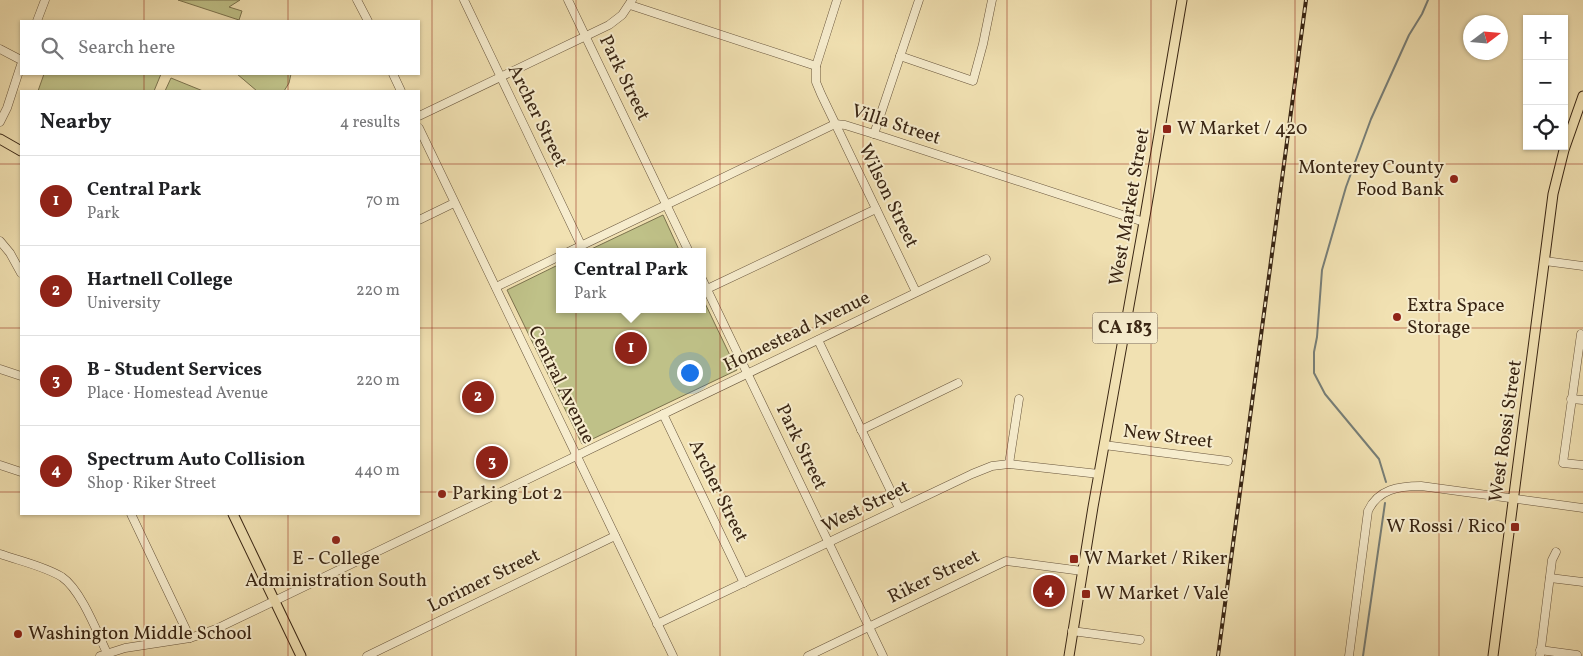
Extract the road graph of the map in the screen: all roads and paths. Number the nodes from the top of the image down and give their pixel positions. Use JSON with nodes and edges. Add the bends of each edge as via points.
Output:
{"nodes":[{"id":1,"x":45,"y":0,"type":"edge"},
{"id":2,"x":358,"y":0,"type":"edge"},
{"id":3,"x":464,"y":0,"type":"edge"},
{"id":4,"x":568,"y":0,"type":"edge"},
{"id":5,"x":838,"y":0,"type":"edge"},
{"id":6,"x":919,"y":0,"type":"edge"},
{"id":7,"x":992,"y":0,"type":"edge"},
{"id":8,"x":1182,"y":0,"type":"edge"},
{"id":9,"x":631,"y":2,"type":"edge"},
{"id":10,"x":37,"y":20,"type":"edge"},
{"id":11,"x":368,"y":20,"type":"edge"},
{"id":12,"x":585,"y":36,"type":"junction"},
{"id":13,"x":0,"y":49,"type":"edge"},
{"id":14,"x":900,"y":56,"type":"junction"},
{"id":15,"x":20,"y":59,"type":"edge"},
{"id":16,"x":816,"y":66,"type":"junction"},
{"id":17,"x":20,"y":69,"type":"edge"},
{"id":18,"x":393,"y":75,"type":"edge"},
{"id":19,"x":501,"y":76,"type":"junction"},
{"id":20,"x":401,"y":90,"type":"edge"},
{"id":21,"x":1583,"y":96,"type":"edge"},
{"id":22,"x":420,"y":116,"type":"edge"},
{"id":23,"x":0,"y":122,"type":"edge"},
{"id":24,"x":835,"y":124,"type":"junction"},
{"id":25,"x":420,"y":130,"type":"edge"},
{"id":26,"x":874,"y":134,"type":"junction"},
{"id":27,"x":0,"y":139,"type":"edge"},
{"id":28,"x":20,"y":150,"type":"edge"},
{"id":29,"x":454,"y":203,"type":"junction"},
{"id":30,"x":666,"y":205,"type":"junction"},
{"id":31,"x":876,"y":209,"type":"junction"},
{"id":32,"x":420,"y":220,"type":"edge"},
{"id":33,"x":1144,"y":222,"type":"junction"},
{"id":34,"x":0,"y":241,"type":"edge"},
{"id":35,"x":582,"y":245,"type":"junction"},
{"id":36,"x":576,"y":248,"type":"edge"},
{"id":37,"x":687,"y":248,"type":"edge"},
{"id":38,"x":556,"y":258,"type":"edge"},
{"id":39,"x":986,"y":259,"type":"dead end"},
{"id":40,"x":1545,"y":261,"type":"junction"},
{"id":41,"x":1583,"y":266,"type":"edge"},
{"id":42,"x":20,"y":271,"type":"edge"},
{"id":43,"x":496,"y":286,"type":"junction"},
{"id":44,"x":707,"y":290,"type":"joint"},
{"id":45,"x":916,"y":292,"type":"junction"},
{"id":46,"x":1583,"y":334,"type":"edge"},
{"id":47,"x":818,"y":340,"type":"junction"},
{"id":48,"x":0,"y":369,"type":"edge"},
{"id":49,"x":747,"y":374,"type":"junction"},
{"id":50,"x":20,"y":376,"type":"edge"},
{"id":51,"x":958,"y":384,"type":"dead end"},
{"id":52,"x":1572,"y":398,"type":"junction"},
{"id":53,"x":1020,"y":399,"type":"dead end"},
{"id":54,"x":1583,"y":400,"type":"edge"},
{"id":55,"x":663,"y":414,"type":"junction"},
{"id":56,"x":861,"y":430,"type":"junction"},
{"id":57,"x":1104,"y":445,"type":"junction"},
{"id":58,"x":577,"y":456,"type":"junction"},
{"id":59,"x":1228,"y":461,"type":"dead end"},
{"id":60,"x":1009,"y":464,"type":"junction"},
{"id":61,"x":0,"y":465,"type":"edge"},
{"id":62,"x":1583,"y":465,"type":"edge"},
{"id":63,"x":20,"y":472,"type":"edge"},
{"id":64,"x":1099,"y":474,"type":"junction"},
{"id":65,"x":1512,"y":499,"type":"junction"},
{"id":66,"x":899,"y":508,"type":"junction"},
{"id":67,"x":1583,"y":508,"type":"edge"},
{"id":68,"x":131,"y":515,"type":"edge"},
{"id":69,"x":233,"y":515,"type":"edge"},
{"id":70,"x":615,"y":536,"type":"junction"},
{"id":71,"x":829,"y":543,"type":"junction"},
{"id":72,"x":1556,"y":552,"type":"dead end"},
{"id":73,"x":0,"y":554,"type":"edge"},
{"id":74,"x":1082,"y":571,"type":"junction"},
{"id":75,"x":1550,"y":578,"type":"junction"},
{"id":76,"x":1583,"y":582,"type":"edge"},
{"id":77,"x":744,"y":583,"type":"junction"},
{"id":78,"x":274,"y":600,"type":"junction"},
{"id":79,"x":657,"y":624,"type":"junction"},
{"id":80,"x":869,"y":627,"type":"junction"},
{"id":81,"x":1072,"y":631,"type":"junction"},
{"id":82,"x":190,"y":638,"type":"junction"},
{"id":83,"x":1140,"y":640,"type":"dead end"},
{"id":84,"x":1540,"y":653,"type":"edge"},
{"id":85,"x":104,"y":654,"type":"edge"},
{"id":86,"x":1577,"y":655,"type":"dead end"},
{"id":87,"x":301,"y":656,"type":"edge"},
{"id":88,"x":366,"y":656,"type":"edge"},
{"id":89,"x":673,"y":656,"type":"edge"},
{"id":90,"x":808,"y":656,"type":"edge"},
{"id":91,"x":883,"y":656,"type":"edge"},
{"id":92,"x":1069,"y":656,"type":"edge"},
{"id":93,"x":1349,"y":656,"type":"edge"},
{"id":94,"x":1493,"y":656,"type":"edge"}],
"edges":[{"from":1,"to":10,"type":"street"},
{"from":2,"to":11,"type":"street"},
{"from":3,"to":19,"type":"street","name":"Archer Street"},
{"from":4,"to":12,"type":"street","name":"Park Street"},
{"from":5,"to":16,"type":"street","name":"Wilson Street"},
{"from":6,"to":14,"type":"street"},
{"from":7,"to":14,"type":"street","via":[[973,81]]},
{"from":8,"to":33,"type":"main road","name":"West Market Street","number":"CA 183"},
{"from":9,"to":12,"type":"street","via":[[614,22]]},
{"from":9,"to":16,"type":"street"},
{"from":12,"to":19,"type":"street"},
{"from":12,"to":30,"type":"street","name":"Park Street"},
{"from":13,"to":15,"type":"street"},
{"from":14,"to":26,"type":"street"},
{"from":16,"to":24,"type":"street","name":"Wilson Street","via":[[818,88]]},
{"from":17,"to":23,"type":"street"},
{"from":18,"to":20,"type":"street"},
{"from":19,"to":22,"type":"street"},
{"from":19,"to":35,"type":"street","name":"Archer Street"},
{"from":21,"to":40,"type":"main road","name":"West Rossi Street","via":[[1556,180]]},
{"from":24,"to":26,"type":"street","name":"Villa Street"},
{"from":24,"to":30,"type":"street","name":"Villa Street"},
{"from":24,"to":31,"type":"street","name":"Wilson Street"},
{"from":25,"to":29,"type":"street","name":"Central Avenue"},
{"from":26,"to":33,"type":"street","name":"Villa Street"},
{"from":27,"to":28,"type":"main road"},
{"from":29,"to":32,"type":"street"},
{"from":29,"to":43,"type":"street","name":"Central Avenue"},
{"from":30,"to":35,"type":"street","name":"Villa Street"},
{"from":30,"to":37,"type":"street","name":"Park Street"},
{"from":31,"to":44,"type":"street"},
{"from":31,"to":45,"type":"street","name":"Wilson Street"},
{"from":33,"to":57,"type":"main road","name":"West Market Street","number":"CA 183"},
{"from":34,"to":42,"type":"street"},
{"from":35,"to":36,"type":"street","name":"Villa Street"},
{"from":38,"to":43,"type":"street"},
{"from":39,"to":45,"type":"street","name":"Homestead Avenue"},
{"from":40,"to":41,"type":"street"},
{"from":40,"to":65,"type":"main road","name":"West Rossi Street"},
{"from":43,"to":58,"type":"street","name":"Central Avenue"},
{"from":44,"to":49,"type":"street","name":"Park Street"},
{"from":45,"to":47,"type":"street","name":"Homestead Avenue"},
{"from":46,"to":52,"type":"street"},
{"from":47,"to":49,"type":"street","name":"Homestead Avenue"},
{"from":47,"to":56,"type":"street"},
{"from":48,"to":50,"type":"street"},
{"from":49,"to":55,"type":"street","name":"Homestead Avenue"},
{"from":49,"to":71,"type":"street","name":"Park Street"},
{"from":51,"to":56,"type":"street"},
{"from":52,"to":54,"type":"street"},
{"from":52,"to":62,"type":"street","via":[[1563,463]]},
{"from":53,"to":60,"type":"street"},
{"from":55,"to":58,"type":"street","name":"Homestead Avenue"},
{"from":55,"to":77,"type":"street","name":"Archer Street"},
{"from":56,"to":66,"type":"street"},
{"from":57,"to":59,"type":"street","name":"New Street"},
{"from":57,"to":64,"type":"main road","name":"West Market Street","number":"CA 183"},
{"from":58,"to":70,"type":"street","name":"Central Avenue"},
{"from":58,"to":78,"type":"street","name":"Homestead Avenue"},
{"from":60,"to":64,"type":"street","name":"West Street"},
{"from":60,"to":66,"type":"street","name":"West Street","via":[[980,470]]},
{"from":61,"to":63,"type":"street"},
{"from":64,"to":74,"type":"main road","name":"West Market Street","number":"CA 183"},
{"from":65,"to":67,"type":"street"},
{"from":65,"to":93,"type":"street","via":[[1402,486],[1388,490],[1372,502],[1368,511]]},
{"from":65,"to":94,"type":"main road","name":"West Rossi Street"},
{"from":66,"to":71,"type":"street","name":"West Street"},
{"from":68,"to":82,"type":"street"},
{"from":69,"to":78,"type":"main road"},
{"from":70,"to":79,"type":"street","name":"Central Avenue"},
{"from":70,"to":88,"type":"street","name":"Lorimer Street"},
{"from":71,"to":77,"type":"street","name":"West Street"},
{"from":71,"to":80,"type":"street","name":"Park Street"},
{"from":72,"to":75,"type":"street"},
{"from":73,"to":85,"type":"street","via":[[54,574],[68,583],[79,596]]},
{"from":74,"to":80,"type":"street","name":"Riker Street","via":[[1006,561]]},
{"from":74,"to":81,"type":"main road","name":"West Market Street","number":"CA 183"},
{"from":75,"to":76,"type":"street"},
{"from":75,"to":84,"type":"street"},
{"from":77,"to":79,"type":"street","name":"West Street"},
{"from":78,"to":82,"type":"street","name":"Homestead Avenue","via":[[216,629]]},
{"from":78,"to":87,"type":"main road"},
{"from":79,"to":89,"type":"street","name":"Central Avenue"},
{"from":80,"to":90,"type":"street","name":"Riker Street"},
{"from":80,"to":91,"type":"street","name":"Park Street"},
{"from":81,"to":83,"type":"street"},
{"from":81,"to":92,"type":"main road","name":"West Market Street","number":"CA 183"},
{"from":82,"to":85,"type":"street","name":"Homestead Avenue"},
{"from":84,"to":86,"type":"street"}]}
